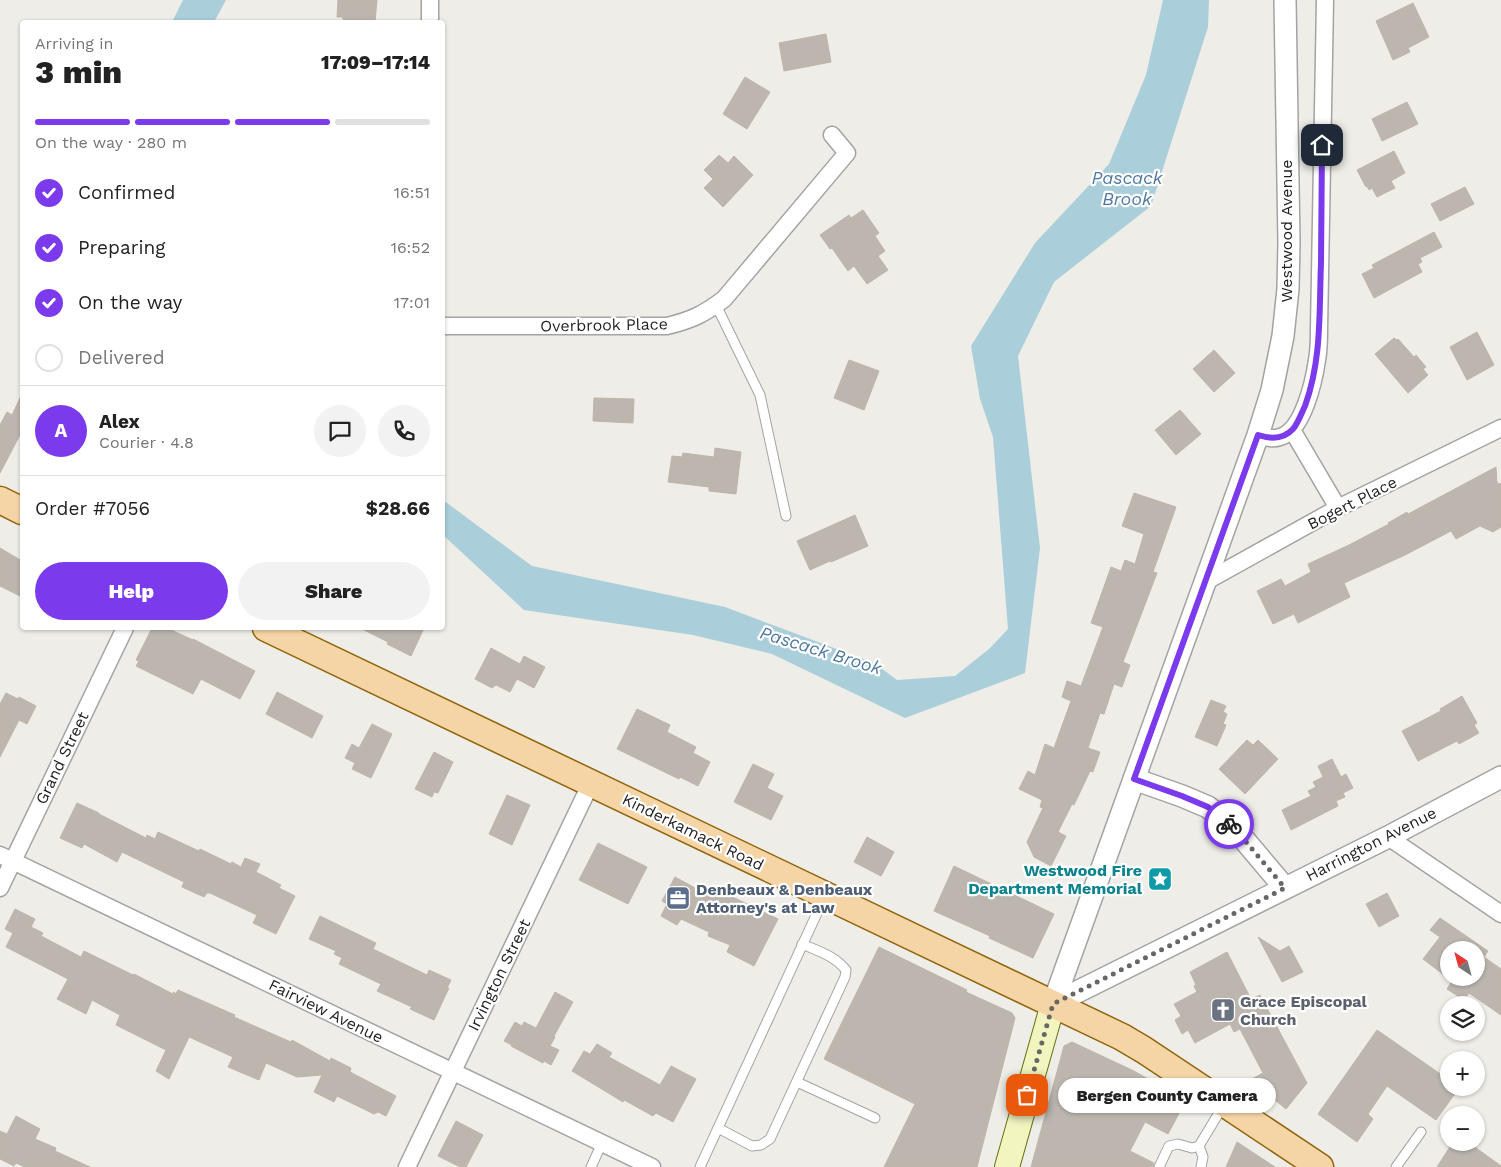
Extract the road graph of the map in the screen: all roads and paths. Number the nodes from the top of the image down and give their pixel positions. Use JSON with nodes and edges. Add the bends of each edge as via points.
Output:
{"nodes":[{"id":1,"x":430,"y":0,"type":"edge"},
{"id":2,"x":1285,"y":0,"type":"edge"},
{"id":3,"x":1325,"y":0,"type":"edge"},
{"id":4,"x":430,"y":20,"type":"edge"},
{"id":5,"x":832,"y":135,"type":"dead end"},
{"id":6,"x":716,"y":305,"type":"junction"},
{"id":7,"x":445,"y":326,"type":"edge"},
{"id":8,"x":1501,"y":428,"type":"edge"},
{"id":9,"x":1292,"y":430,"type":"junction"},
{"id":10,"x":1258,"y":435,"type":"junction"},
{"id":11,"x":0,"y":500,"type":"edge"},
{"id":12,"x":1338,"y":508,"type":"junction"},
{"id":13,"x":20,"y":510,"type":"edge"},
{"id":14,"x":786,"y":516,"type":"dead end"},
{"id":15,"x":1205,"y":582,"type":"junction"},
{"id":16,"x":124,"y":630,"type":"edge"},
{"id":17,"x":270,"y":630,"type":"edge"},
{"id":18,"x":1501,"y":777,"type":"edge"},
{"id":19,"x":1134,"y":779,"type":"junction"},
{"id":20,"x":591,"y":783,"type":"junction"},
{"id":21,"x":1388,"y":836,"type":"junction"},
{"id":22,"x":6,"y":858,"type":"edge"},
{"id":23,"x":0,"y":888,"type":"edge"},
{"id":24,"x":1285,"y":888,"type":"junction"},
{"id":25,"x":825,"y":895,"type":"junction"},
{"id":26,"x":1501,"y":914,"type":"edge"},
{"id":27,"x":802,"y":944,"type":"junction"},
{"id":28,"x":1053,"y":1004,"type":"junction"},
{"id":29,"x":453,"y":1072,"type":"junction"},
{"id":30,"x":797,"y":1082,"type":"junction"},
{"id":31,"x":1225,"y":1104,"type":"junction"},
{"id":32,"x":875,"y":1118,"type":"dead end"},
{"id":33,"x":718,"y":1128,"type":"junction"},
{"id":34,"x":1421,"y":1132,"type":"dead end"},
{"id":35,"x":602,"y":1143,"type":"junction"},
{"id":36,"x":1199,"y":1146,"type":"junction"},
{"id":37,"x":407,"y":1167,"type":"edge"},
{"id":38,"x":592,"y":1167,"type":"edge"},
{"id":39,"x":652,"y":1167,"type":"edge"},
{"id":40,"x":700,"y":1167,"type":"edge"},
{"id":41,"x":1007,"y":1167,"type":"edge"},
{"id":42,"x":1159,"y":1167,"type":"edge"},
{"id":43,"x":1201,"y":1167,"type":"edge"},
{"id":44,"x":1320,"y":1167,"type":"edge"},
{"id":45,"x":1396,"y":1167,"type":"edge"}],
"edges":[{"from":1,"to":4,"type":"street"},
{"from":2,"to":10,"type":"street","name":"Westwood Avenue","via":[[1288,289],[1272,390]]},
{"from":3,"to":9,"type":"street","via":[[1317,360],[1310,391]]},
{"from":5,"to":6,"type":"street","name":"Overbrook Place","via":[[847,153]]},
{"from":6,"to":7,"type":"street","name":"Overbrook Place","via":[[689,321],[667,326]]},
{"from":6,"to":14,"type":"lane","via":[[760,395]]},
{"from":8,"to":12,"type":"street","name":"Bogert Place"},
{"from":9,"to":10,"type":"street","via":[[1281,437]]},
{"from":9,"to":12,"type":"street"},
{"from":10,"to":15,"type":"street","name":"Westwood Avenue"},
{"from":11,"to":13,"type":"main road"},
{"from":12,"to":15,"type":"street","name":"Bogert Place"},
{"from":15,"to":19,"type":"street","name":"Westwood Avenue"},
{"from":16,"to":22,"type":"street","name":"Grand Street"},
{"from":17,"to":20,"type":"main road","name":"Kinderkamack Road"},
{"from":18,"to":21,"type":"street","name":"Harrington Avenue"},
{"from":19,"to":24,"type":"street","via":[[1208,807],[1236,830]]},
{"from":19,"to":28,"type":"street","name":"Westwood Avenue"},
{"from":20,"to":25,"type":"main road","name":"Kinderkamack Road"},
{"from":20,"to":29,"type":"street","name":"Irvington Street"},
{"from":21,"to":24,"type":"street","name":"Harrington Avenue"},
{"from":21,"to":26,"type":"street"},
{"from":22,"to":23,"type":"street","name":"Grand Street"},
{"from":22,"to":29,"type":"street","name":"Fairview Avenue"},
{"from":24,"to":28,"type":"street","name":"Harrington Avenue"},
{"from":25,"to":27,"type":"lane"},
{"from":25,"to":28,"type":"main road","name":"Kinderkamack Road"},
{"from":27,"to":30,"type":"lane","via":[[832,957],[846,970]]},
{"from":27,"to":33,"type":"lane"},
{"from":28,"to":31,"type":"main road","name":"Kinderkamack Road","via":[[1129,1041]]},
{"from":28,"to":41,"type":"main road","name":"Westwood Avenue"},
{"from":29,"to":35,"type":"street","name":"Fairview Avenue"},
{"from":29,"to":37,"type":"street","name":"Irvington Street"},
{"from":30,"to":32,"type":"lane"},
{"from":30,"to":33,"type":"lane","via":[[770,1139],[761,1145],[752,1146]]},
{"from":31,"to":36,"type":"lane"},
{"from":31,"to":44,"type":"main road","name":"Kinderkamack Road"},
{"from":33,"to":40,"type":"lane"},
{"from":34,"to":45,"type":"lane"},
{"from":35,"to":38,"type":"lane"},
{"from":35,"to":39,"type":"street","name":"Fairview Avenue"},
{"from":36,"to":42,"type":"lane","via":[[1169,1146]]},
{"from":36,"to":43,"type":"lane","via":[[1203,1157]]}]}
